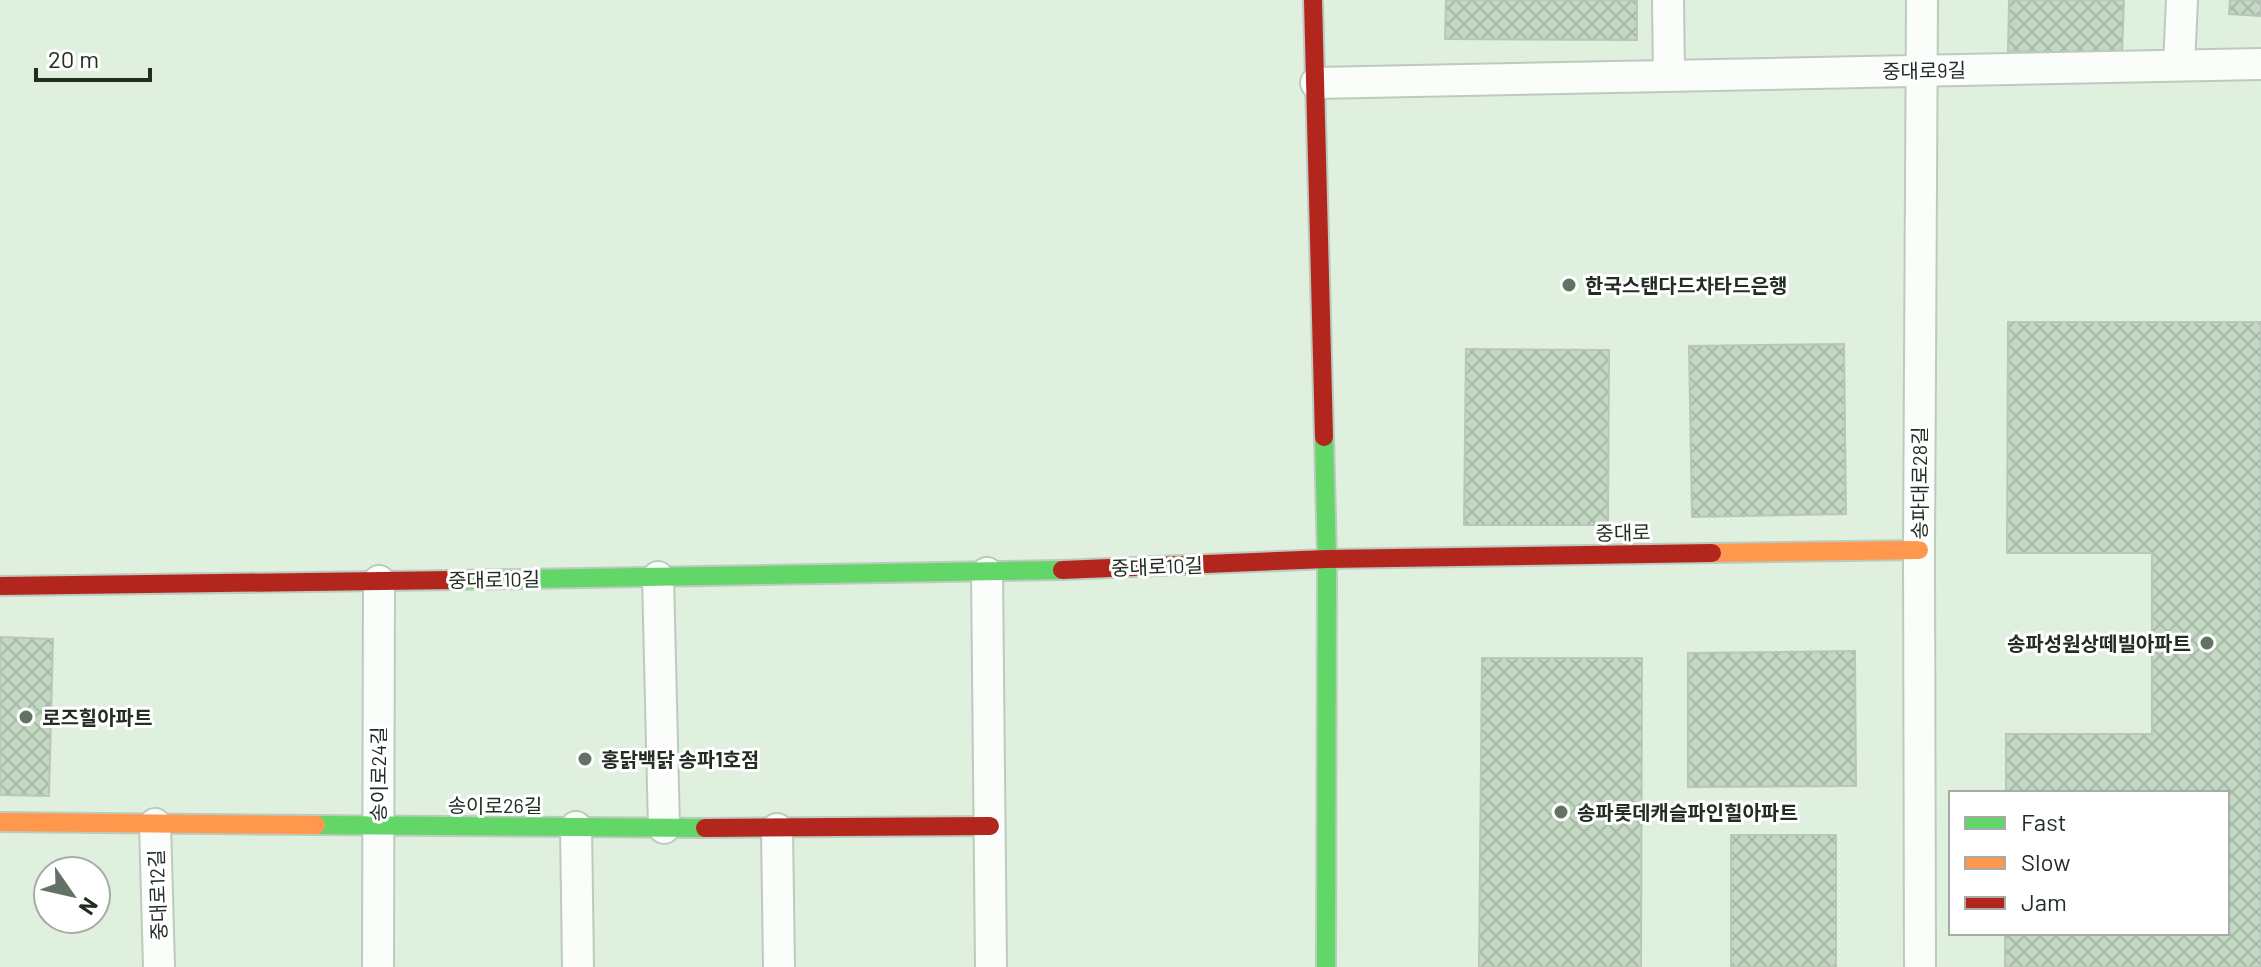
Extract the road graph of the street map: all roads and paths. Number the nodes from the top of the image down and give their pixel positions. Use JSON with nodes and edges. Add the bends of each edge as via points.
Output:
{"nodes":[{"id":1,"x":1313,"y":0,"type":"edge"},
{"id":2,"x":1668,"y":0,"type":"edge"},
{"id":3,"x":1922,"y":0,"type":"edge"},
{"id":4,"x":2182,"y":0,"type":"edge"},
{"id":5,"x":2261,"y":64,"type":"edge"},
{"id":6,"x":2179,"y":65,"type":"junction"},
{"id":7,"x":1921,"y":70,"type":"junction"},
{"id":8,"x":1669,"y":75,"type":"junction"},
{"id":9,"x":1316,"y":83,"type":"junction"},
{"id":10,"x":1919,"y":550,"type":"junction"},
{"id":11,"x":1327,"y":559,"type":"junction"},
{"id":12,"x":987,"y":573,"type":"junction"},
{"id":13,"x":658,"y":577,"type":"junction"},
{"id":14,"x":379,"y":581,"type":"junction"},
{"id":15,"x":0,"y":586,"type":"edge"},
{"id":16,"x":0,"y":822,"type":"edge"},
{"id":17,"x":155,"y":824,"type":"junction"},
{"id":18,"x":378,"y":826,"type":"junction"},
{"id":19,"x":990,"y":826,"type":"junction"},
{"id":20,"x":576,"y":827,"type":"junction"},
{"id":21,"x":664,"y":828,"type":"junction"},
{"id":22,"x":777,"y":829,"type":"junction"},
{"id":23,"x":159,"y":967,"type":"edge"},
{"id":24,"x":378,"y":967,"type":"edge"},
{"id":25,"x":578,"y":967,"type":"edge"},
{"id":26,"x":779,"y":967,"type":"edge"},
{"id":27,"x":991,"y":967,"type":"edge"},
{"id":28,"x":1326,"y":967,"type":"edge"},
{"id":29,"x":1920,"y":967,"type":"edge"}],
"edges":[{"from":1,"to":9,"type":"street"},
{"from":2,"to":8,"type":"street"},
{"from":3,"to":7,"type":"street","name":"송파대로28길"},
{"from":4,"to":6,"type":"street"},
{"from":5,"to":6,"type":"street","name":"중대로9길"},
{"from":6,"to":7,"type":"street","name":"중대로9길"},
{"from":7,"to":8,"type":"street","name":"중대로9길"},
{"from":7,"to":10,"type":"street","name":"송파대로28길"},
{"from":8,"to":9,"type":"street","name":"중대로9길"},
{"from":9,"to":11,"type":"street"},
{"from":10,"to":11,"type":"street","name":"중대로"},
{"from":10,"to":29,"type":"street","name":"송파대로28길"},
{"from":11,"to":12,"type":"street","name":"중대로10길"},
{"from":11,"to":28,"type":"street"},
{"from":12,"to":13,"type":"street","name":"중대로10길"},
{"from":12,"to":19,"type":"street"},
{"from":13,"to":14,"type":"street","name":"중대로10길"},
{"from":13,"to":21,"type":"street"},
{"from":14,"to":15,"type":"street","name":"중대로10길"},
{"from":14,"to":18,"type":"street","name":"송이로24길"},
{"from":16,"to":17,"type":"street","name":"송이로26길"},
{"from":17,"to":18,"type":"street","name":"송이로26길"},
{"from":17,"to":23,"type":"street","name":"중대로12길"},
{"from":18,"to":20,"type":"street","name":"송이로26길"},
{"from":18,"to":24,"type":"street","name":"송이로24길"},
{"from":19,"to":22,"type":"street","name":"송이로26길"},
{"from":19,"to":27,"type":"street"},
{"from":20,"to":21,"type":"street","name":"송이로26길"},
{"from":20,"to":25,"type":"street"},
{"from":21,"to":22,"type":"street","name":"송이로26길"},
{"from":22,"to":26,"type":"street"}]}
